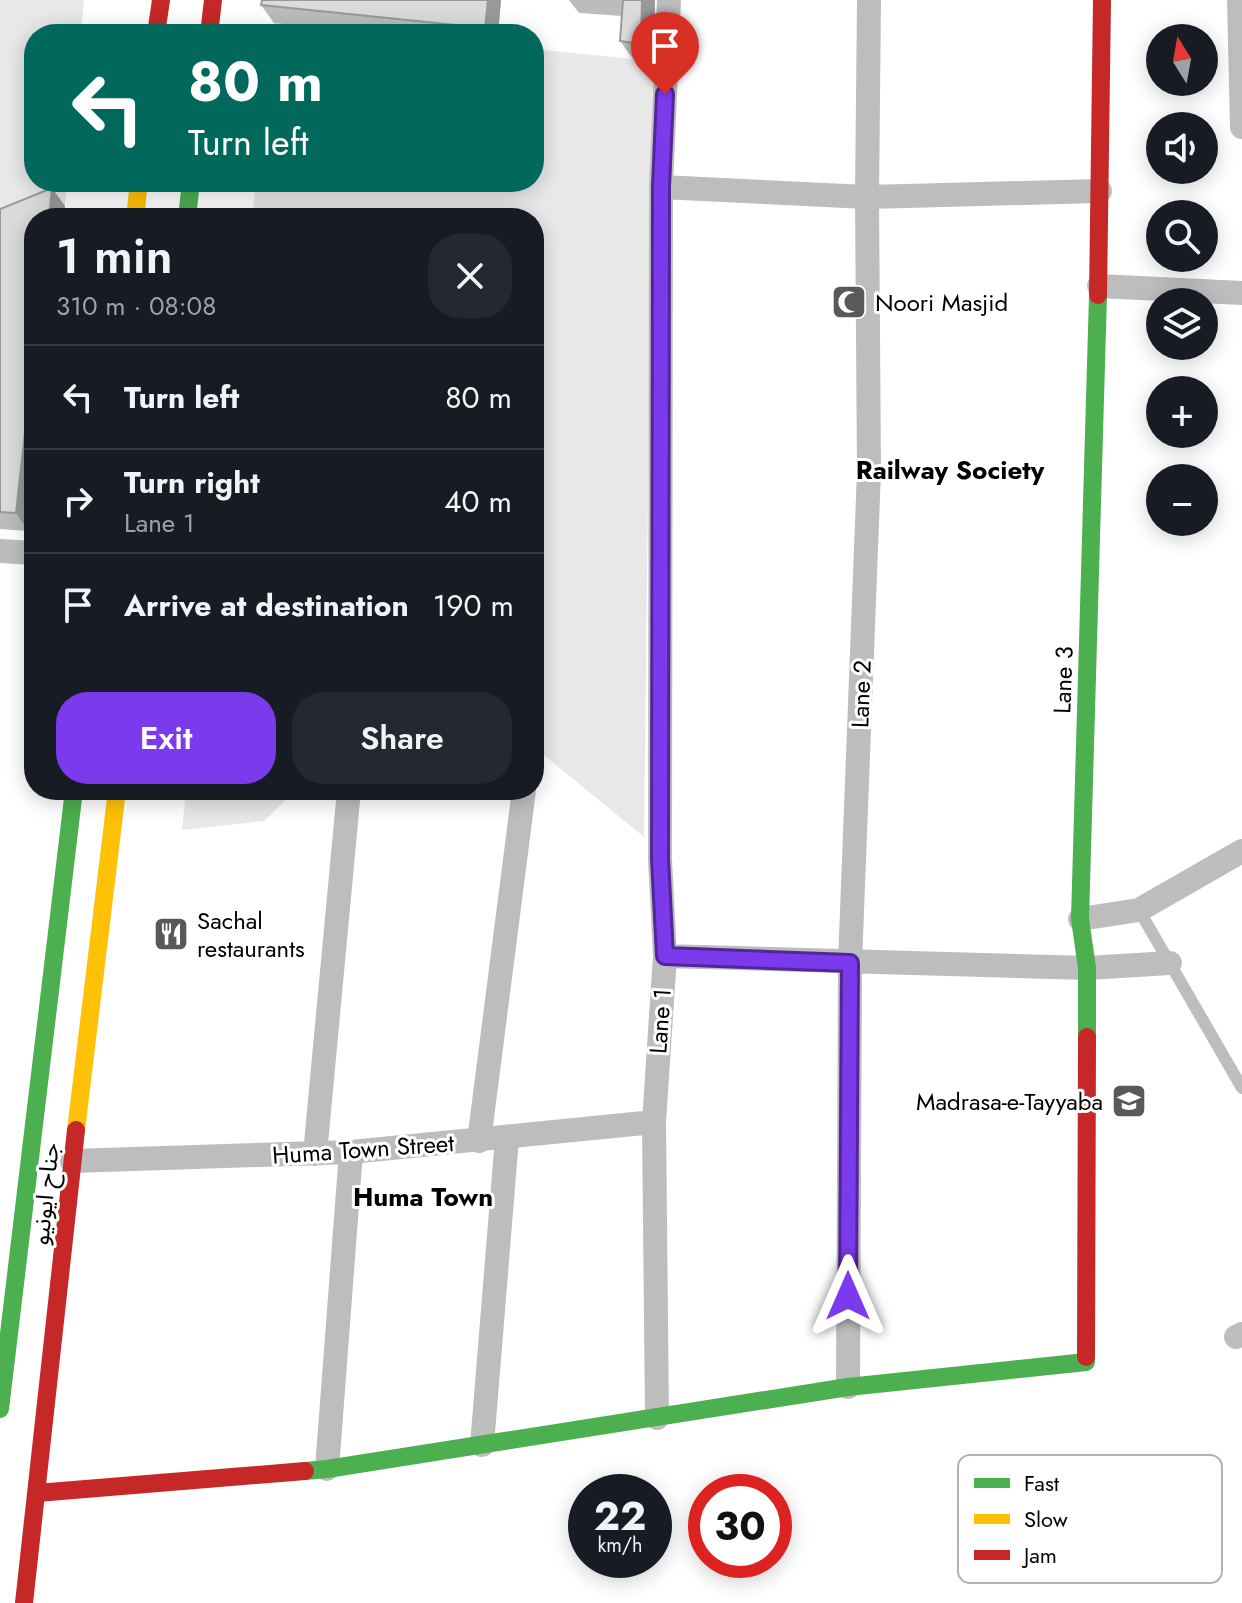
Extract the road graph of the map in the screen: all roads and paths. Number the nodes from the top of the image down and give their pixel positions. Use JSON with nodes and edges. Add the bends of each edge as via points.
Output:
{"nodes":[{"id":1,"x":161,"y":0,"type":"edge"},
{"id":2,"x":213,"y":0,"type":"edge"},
{"id":3,"x":669,"y":0,"type":"edge"},
{"id":4,"x":869,"y":0,"type":"edge"},
{"id":5,"x":1102,"y":0,"type":"edge"},
{"id":6,"x":1239,"y":0,"type":"edge"},
{"id":7,"x":157,"y":24,"type":"edge"},
{"id":8,"x":210,"y":24,"type":"edge"},
{"id":9,"x":1242,"y":127,"type":"edge"},
{"id":10,"x":661,"y":187,"type":"junction"},
{"id":11,"x":1100,"y":191,"type":"junction"},
{"id":12,"x":867,"y":197,"type":"junction"},
{"id":13,"x":1099,"y":286,"type":"junction"},
{"id":14,"x":1242,"y":293,"type":"edge"},
{"id":15,"x":0,"y":551,"type":"edge"},
{"id":16,"x":24,"y":552,"type":"edge"},
{"id":17,"x":73,"y":800,"type":"edge"},
{"id":18,"x":116,"y":800,"type":"edge"},
{"id":19,"x":348,"y":800,"type":"edge"},
{"id":20,"x":523,"y":800,"type":"edge"},
{"id":21,"x":1242,"y":851,"type":"edge"},
{"id":22,"x":1139,"y":910,"type":"junction"},
{"id":23,"x":1080,"y":919,"type":"junction"},
{"id":24,"x":665,"y":956,"type":"junction"},
{"id":25,"x":850,"y":963,"type":"junction"},
{"id":26,"x":1170,"y":963,"type":"junction"},
{"id":27,"x":1087,"y":968,"type":"junction"},
{"id":28,"x":1242,"y":1088,"type":"edge"},
{"id":29,"x":654,"y":1122,"type":"junction"},
{"id":30,"x":507,"y":1138,"type":"junction"},
{"id":31,"x":479,"y":1141,"type":"junction"},
{"id":32,"x":351,"y":1152,"type":"junction"},
{"id":33,"x":315,"y":1154,"type":"junction"},
{"id":34,"x":72,"y":1161,"type":"junction"},
{"id":35,"x":848,"y":1387,"type":"junction"},
{"id":36,"x":0,"y":1409,"type":"edge"},
{"id":37,"x":657,"y":1418,"type":"junction"},
{"id":38,"x":482,"y":1445,"type":"junction"},
{"id":39,"x":327,"y":1469,"type":"junction"},
{"id":40,"x":37,"y":1493,"type":"junction"},
{"id":41,"x":24,"y":1603,"type":"edge"}],
"edges":[{"from":1,"to":7,"type":"main road"},
{"from":2,"to":8,"type":"main road"},
{"from":3,"to":10,"type":"street","name":"Lane 1"},
{"from":4,"to":12,"type":"street","name":"Lane 2"},
{"from":5,"to":11,"type":"main road","name":"Lane 3"},
{"from":6,"to":9,"type":"street"},
{"from":10,"to":12,"type":"street"},
{"from":10,"to":24,"type":"street","name":"Lane 1","via":[[660,859]]},
{"from":11,"to":12,"type":"street"},
{"from":11,"to":13,"type":"main road","name":"Lane 3"},
{"from":12,"to":25,"type":"street","name":"Lane 2","via":[[869,471]]},
{"from":13,"to":14,"type":"street"},
{"from":13,"to":23,"type":"main road","name":"Lane 3"},
{"from":15,"to":16,"type":"street"},
{"from":17,"to":36,"type":"main road","name":"جناح ایونیو"},
{"from":18,"to":34,"type":"main road","name":"جناح ایونیو"},
{"from":19,"to":33,"type":"street"},
{"from":20,"to":31,"type":"street"},
{"from":21,"to":22,"type":"street"},
{"from":22,"to":23,"type":"street"},
{"from":22,"to":26,"type":"lane"},
{"from":23,"to":27,"type":"main road","name":"Lane 3"},
{"from":24,"to":25,"type":"street"},
{"from":24,"to":29,"type":"street","name":"Lane 1"},
{"from":25,"to":27,"type":"street"},
{"from":25,"to":35,"type":"street","name":"Lane 2"},
{"from":26,"to":27,"type":"street"},
{"from":26,"to":28,"type":"lane"},
{"from":27,"to":35,"type":"main road","name":"Lane 3","via":[[1086,1362]]},
{"from":29,"to":30,"type":"street","name":"Huma Town Street"},
{"from":29,"to":37,"type":"street","name":"Lane 1"},
{"from":30,"to":31,"type":"street","name":"Huma Town Street"},
{"from":30,"to":38,"type":"street"},
{"from":31,"to":32,"type":"street","name":"Huma Town Street"},
{"from":32,"to":33,"type":"street","name":"Huma Town Street"},
{"from":32,"to":39,"type":"street"},
{"from":33,"to":34,"type":"street","name":"Huma Town Street"},
{"from":34,"to":40,"type":"main road","name":"جناح ایونیو"},
{"from":35,"to":37,"type":"main road"},
{"from":37,"to":38,"type":"main road"},
{"from":38,"to":39,"type":"main road"},
{"from":39,"to":40,"type":"main road"},
{"from":40,"to":41,"type":"main road","name":"جناح ایونیو"}]}
